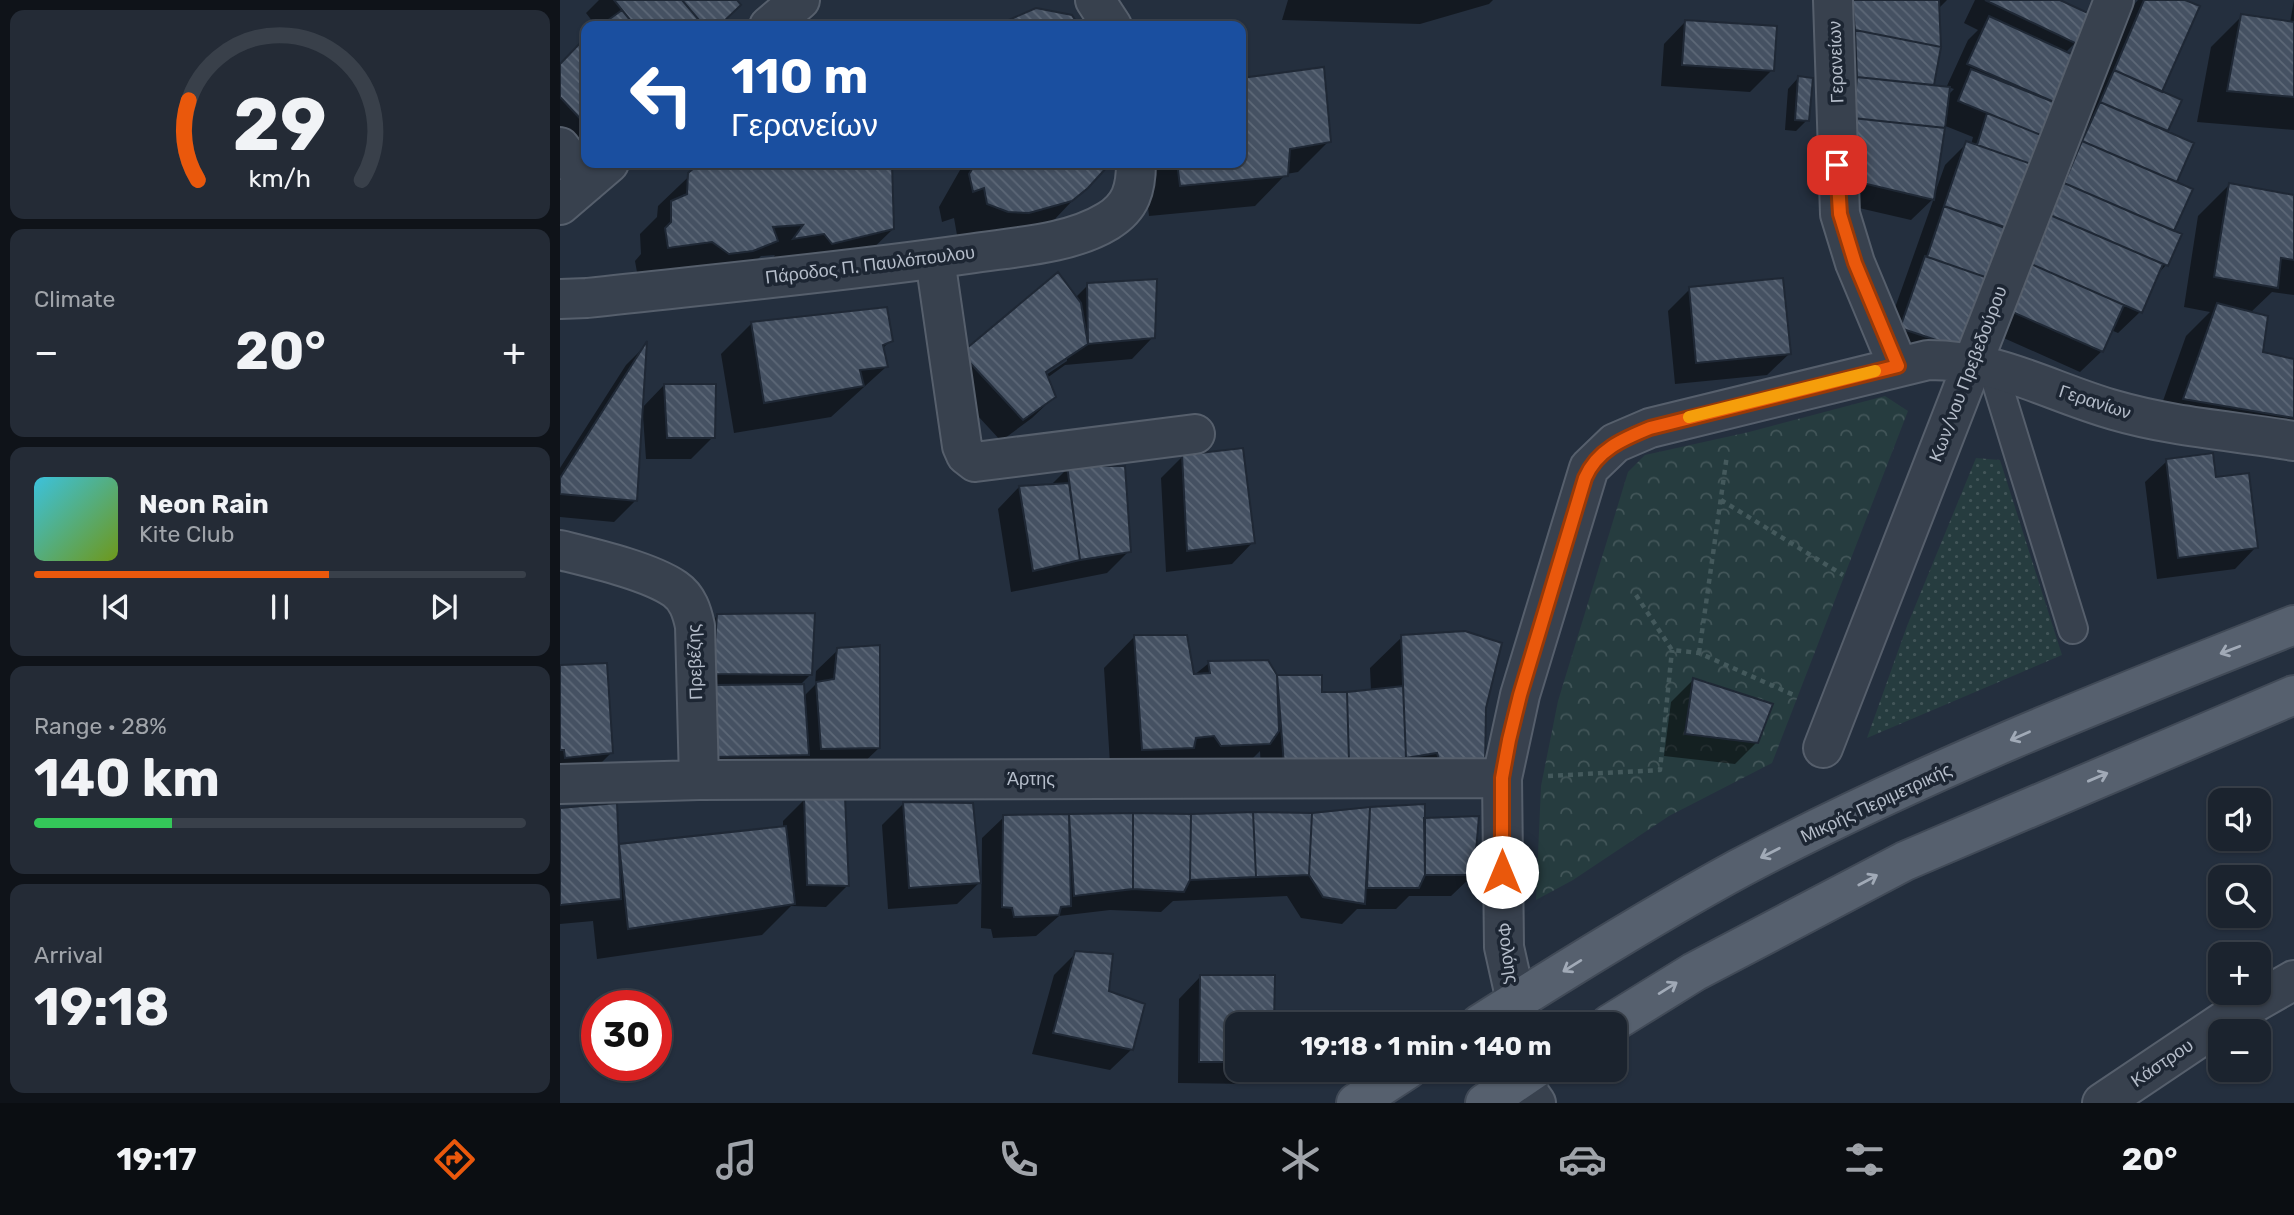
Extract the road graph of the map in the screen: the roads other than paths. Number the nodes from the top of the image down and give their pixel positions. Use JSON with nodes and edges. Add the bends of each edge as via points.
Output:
{"nodes":[{"id":1,"x":800,"y":0,"type":"edge"},
{"id":2,"x":1095,"y":0,"type":"edge"},
{"id":3,"x":1833,"y":0,"type":"edge"},
{"id":4,"x":2114,"y":0,"type":"edge"},
{"id":5,"x":775,"y":21,"type":"edge"},
{"id":6,"x":1109,"y":21,"type":"edge"},
{"id":7,"x":560,"y":147,"type":"edge"},
{"id":8,"x":1136,"y":168,"type":"edge"},
{"id":9,"x":585,"y":183,"type":"edge"},
{"id":10,"x":935,"y":258,"type":"junction"},
{"id":11,"x":560,"y":299,"type":"edge"},
{"id":12,"x":1983,"y":364,"type":"junction"},
{"id":13,"x":1898,"y":366,"type":"junction"},
{"id":14,"x":1195,"y":434,"type":"dead end"},
{"id":15,"x":2294,"y":440,"type":"edge"},
{"id":16,"x":560,"y":550,"type":"edge"},
{"id":17,"x":2294,"y":625,"type":"edge"},
{"id":18,"x":2073,"y":629,"type":"dead end"},
{"id":19,"x":2294,"y":695,"type":"edge"},
{"id":20,"x":1829,"y":731,"type":"road end"},
{"id":21,"x":1502,"y":778,"type":"junction"},
{"id":22,"x":699,"y":780,"type":"junction"},
{"id":23,"x":560,"y":784,"type":"edge"},
{"id":24,"x":2294,"y":981,"type":"edge"},
{"id":25,"x":1520,"y":1012,"type":"edge"},
{"id":26,"x":1627,"y":1014,"type":"edge"},
{"id":27,"x":1388,"y":1082,"type":"edge"},
{"id":28,"x":1530,"y":1084,"type":"edge"},
{"id":29,"x":1356,"y":1103,"type":"edge"},
{"id":30,"x":1485,"y":1103,"type":"edge"},
{"id":31,"x":2102,"y":1103,"type":"edge"}],
"edges":[{"from":1,"to":5,"type":"street"},
{"from":2,"to":6,"type":"street"},
{"from":3,"to":13,"type":"street","name":"Γερανείων","via":[[1840,214]]},
{"from":4,"to":12,"type":"street","name":"Κων/νου Πρεβεδούρου"},
{"from":7,"to":9,"type":"street"},
{"from":8,"to":10,"type":"street","name":"Πάροδος Π. Παυλόπουλου","via":[[1129,204],[1094,228],[1023,245]]},
{"from":10,"to":11,"type":"street","name":"Πάροδος Π. Παυλόπουλου"},
{"from":10,"to":14,"type":"street","via":[[966,456],[975,462]]},
{"from":12,"to":13,"type":"street","name":"Γερανίων","via":[[1928,360]]},
{"from":12,"to":15,"type":"street","name":"Γερανίων","via":[[2117,411]]},
{"from":12,"to":18,"type":"lane"},
{"from":12,"to":20,"type":"street","name":"Κων/νου Πρεβεδούρου"},
{"from":13,"to":21,"type":"street","name":"Φολόης","via":[[1634,434],[1603,452],[1589,468],[1520,695]]},
{"from":16,"to":22,"type":"street","name":"Πρεβέζης","via":[[662,582],[685,599],[695,626]]},
{"from":17,"to":25,"type":"main road","name":"Μικρής Περιμετρικής","one_way":true,"via":[[2075,711],[1823,826],[1658,915]]},
{"from":26,"to":19,"type":"main road","one_way":true,"via":[[1706,966],[1905,861]]},
{"from":21,"to":22,"type":"street","name":"Άρτης"},
{"from":21,"to":25,"type":"street","name":"Φολόης","via":[[1504,947]]},
{"from":22,"to":23,"type":"street","name":"Άρτης"},
{"from":24,"to":31,"type":"street","name":"Κάστρου","via":[[2233,1015]]},
{"from":27,"to":29,"type":"main road"},
{"from":28,"to":30,"type":"main road"}]}
